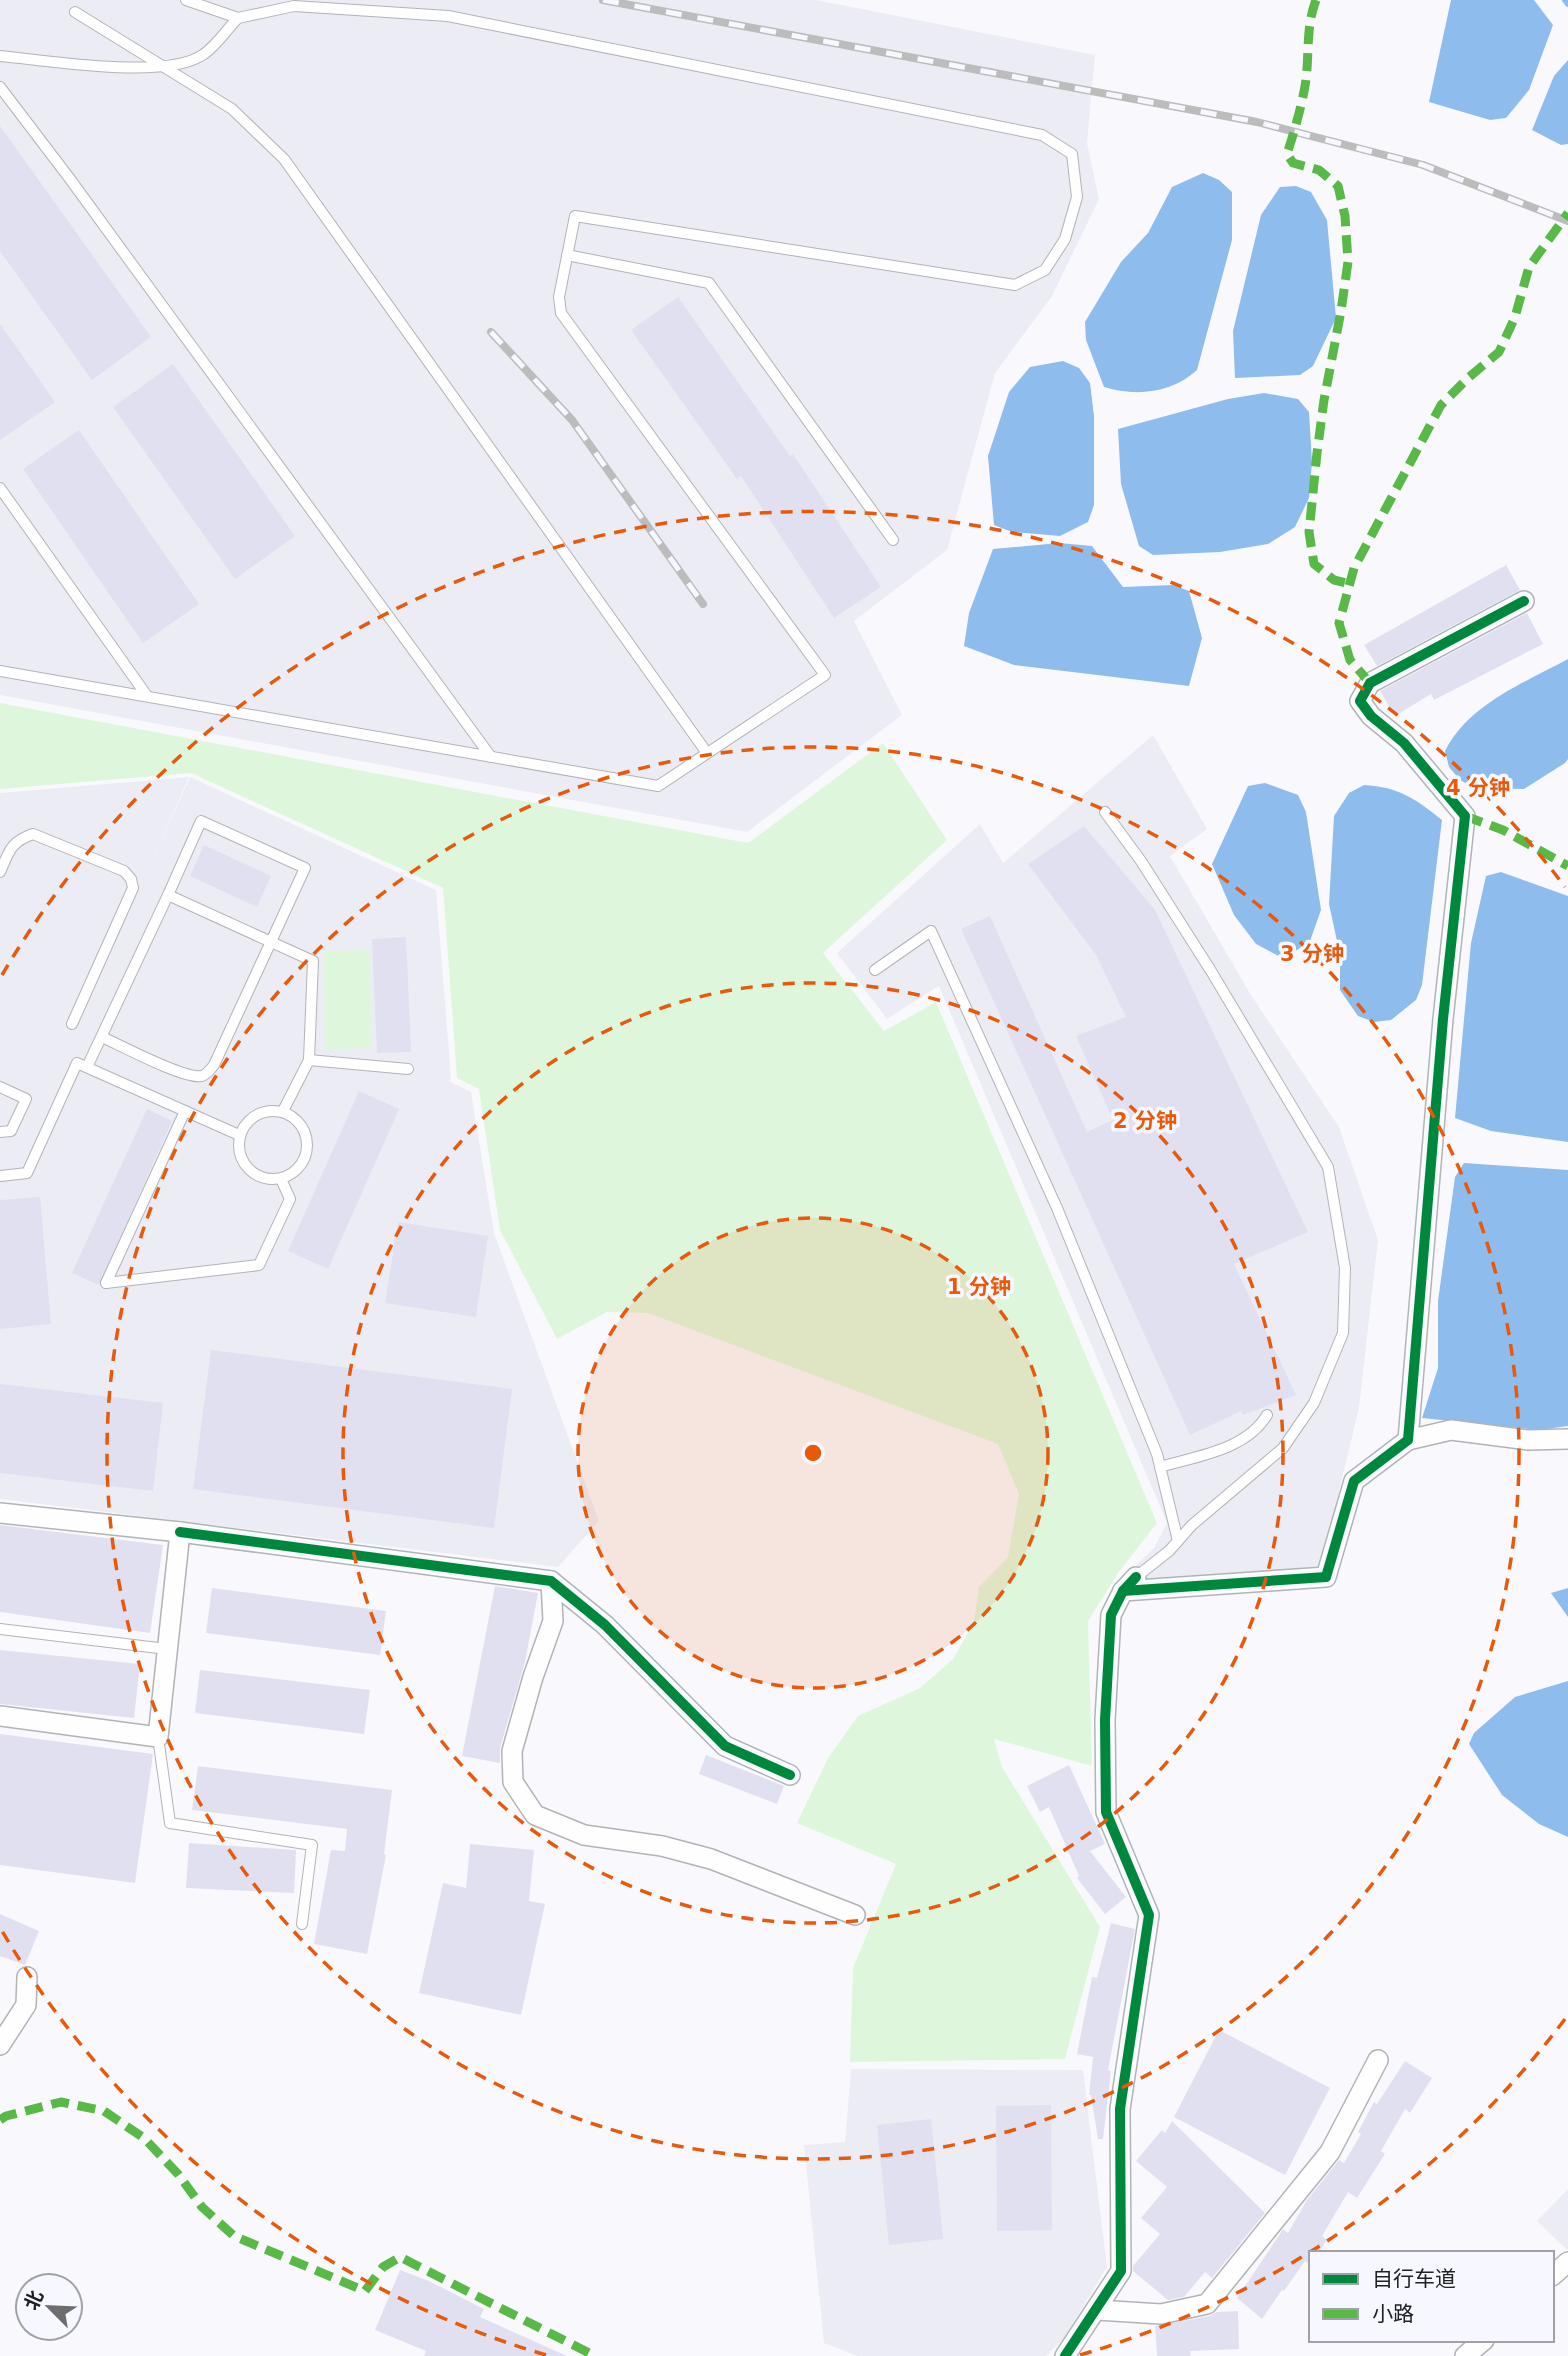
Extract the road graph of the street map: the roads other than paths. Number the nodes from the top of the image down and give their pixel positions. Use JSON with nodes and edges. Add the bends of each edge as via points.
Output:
{"nodes":[{"id":1,"x":186,"y":0,"type":"edge"},
{"id":2,"x":75,"y":12,"type":"dead end"},
{"id":3,"x":238,"y":18,"type":"junction"},
{"id":4,"x":0,"y":55,"type":"edge"},
{"id":5,"x":162,"y":67,"type":"junction"},
{"id":6,"x":0,"y":87,"type":"edge"},
{"id":7,"x":567,"y":255,"type":"junction"},
{"id":8,"x":0,"y":488,"type":"edge"},
{"id":9,"x":892,"y":540,"type":"dead end"},
{"id":10,"x":1524,"y":601,"type":"dead end"},
{"id":11,"x":0,"y":671,"type":"edge"},
{"id":12,"x":147,"y":696,"type":"junction"},
{"id":13,"x":707,"y":753,"type":"junction"},
{"id":14,"x":491,"y":757,"type":"junction"},
{"id":15,"x":1105,"y":812,"type":"dead end"},
{"id":16,"x":0,"y":872,"type":"edge"},
{"id":17,"x":168,"y":895,"type":"junction"},
{"id":18,"x":272,"y":942,"type":"junction"},
{"id":19,"x":875,"y":970,"type":"dead end"},
{"id":20,"x":72,"y":1024,"type":"dead end"},
{"id":21,"x":102,"y":1037,"type":"junction"},
{"id":22,"x":309,"y":1060,"type":"junction"},
{"id":23,"x":87,"y":1067,"type":"junction"},
{"id":24,"x":408,"y":1069,"type":"dead end"},
{"id":25,"x":0,"y":1087,"type":"edge"},
{"id":26,"x":185,"y":1111,"type":"junction"},
{"id":27,"x":284,"y":1111,"type":"junction"},
{"id":28,"x":0,"y":1132,"type":"edge"},
{"id":29,"x":239,"y":1135,"type":"junction"},
{"id":30,"x":0,"y":1176,"type":"edge"},
{"id":31,"x":281,"y":1179,"type":"junction"},
{"id":32,"x":1267,"y":1415,"type":"dead end"},
{"id":33,"x":1568,"y":1439,"type":"edge"},
{"id":34,"x":1408,"y":1440,"type":"junction"},
{"id":35,"x":1160,"y":1467,"type":"junction"},
{"id":36,"x":0,"y":1513,"type":"edge"},
{"id":37,"x":180,"y":1532,"type":"junction"},
{"id":38,"x":1178,"y":1541,"type":"junction"},
{"id":39,"x":551,"y":1581,"type":"junction"},
{"id":40,"x":1130,"y":1584,"type":"junction"},
{"id":41,"x":0,"y":1629,"type":"edge"},
{"id":42,"x":167,"y":1650,"type":"junction"},
{"id":43,"x":0,"y":1716,"type":"edge"},
{"id":44,"x":158,"y":1737,"type":"junction"},
{"id":45,"x":790,"y":1775,"type":"dead end"},
{"id":46,"x":855,"y":1915,"type":"dead end"},
{"id":47,"x":302,"y":1924,"type":"dead end"},
{"id":48,"x":27,"y":1978,"type":"dead end"},
{"id":49,"x":0,"y":2045,"type":"edge"},
{"id":50,"x":1378,"y":2060,"type":"dead end"},
{"id":51,"x":1568,"y":2262,"type":"edge"},
{"id":52,"x":1554,"y":2274,"type":"edge"},
{"id":53,"x":1097,"y":2310,"type":"junction"},
{"id":54,"x":1482,"y":2342,"type":"edge"},
{"id":55,"x":1065,"y":2356,"type":"edge"},
{"id":56,"x":1465,"y":2356,"type":"edge"}],
"edges":[{"from":1,"to":3,"type":"lane"},
{"from":2,"to":5,"type":"lane"},
{"from":3,"to":5,"type":"lane","via":[[204,54]]},
{"from":3,"to":7,"type":"lane","via":[[294,6],[448,16],[1042,135],[1072,154],[1077,197],[1065,239],[1045,270],[1016,285],[575,216]]},
{"from":4,"to":5,"type":"lane","via":[[87,65]]},
{"from":5,"to":13,"type":"lane","via":[[232,108],[284,159]]},
{"from":6,"to":14,"type":"lane"},
{"from":7,"to":9,"type":"lane","via":[[709,283]]},
{"from":7,"to":13,"type":"lane","via":[[559,297],[561,313],[825,675]]},
{"from":8,"to":12,"type":"lane"},
{"from":10,"to":34,"type":"street","via":[[1370,683],[1360,701],[1465,816]]},
{"from":11,"to":12,"type":"lane"},
{"from":12,"to":14,"type":"lane"},
{"from":13,"to":14,"type":"lane","via":[[658,786]]},
{"from":15,"to":38,"type":"lane","via":[[1211,971],[1328,1167],[1345,1268],[1343,1333],[1314,1403],[1283,1448]]},
{"from":16,"to":20,"type":"lane","via":[[12,846],[33,834],[124,871],[131,878],[133,888]]},
{"from":17,"to":18,"type":"lane"},
{"from":17,"to":18,"type":"lane","via":[[201,821],[305,868]]},
{"from":17,"to":21,"type":"lane"},
{"from":18,"to":21,"type":"lane","via":[[214,1065],[201,1076],[185,1074]]},
{"from":18,"to":22,"type":"lane","via":[[313,961]]},
{"from":19,"to":35,"type":"lane","via":[[930,931],[1057,1208]]},
{"from":21,"to":23,"type":"lane"},
{"from":22,"to":24,"type":"lane"},
{"from":22,"to":27,"type":"lane"},
{"from":23,"to":26,"type":"lane"},
{"from":23,"to":30,"type":"lane","via":[[77,1063],[27,1173]]},
{"from":25,"to":28,"type":"lane","via":[[26,1099],[10,1131]]},
{"from":26,"to":29,"type":"lane"},
{"from":26,"to":31,"type":"lane","via":[[106,1283],[259,1265],[290,1199]]},
{"from":27,"to":29,"type":"lane","via":[[265,1111],[249,1119]]},
{"from":27,"to":31,"type":"lane","via":[[299,1121],[307,1137],[307,1155],[297,1171]]},
{"from":29,"to":31,"type":"lane","via":[[239,1153],[247,1169],[263,1179]]},
{"from":32,"to":35,"type":"lane","via":[[1241,1442]]},
{"from":33,"to":34,"type":"street","via":[[1528,1440],[1451,1430]]},
{"from":34,"to":40,"type":"street","via":[[1354,1481],[1326,1577]]},
{"from":35,"to":38,"type":"lane"},
{"from":36,"to":37,"type":"street"},
{"from":37,"to":39,"type":"street"},
{"from":37,"to":42,"type":"street"},
{"from":38,"to":40,"type":"lane"},
{"from":39,"to":45,"type":"street","via":[[605,1625],[725,1746]]},
{"from":39,"to":46,"type":"street","via":[[553,1621],[512,1751],[513,1782],[535,1815],[584,1835],[711,1858]]},
{"from":40,"to":53,"type":"street","via":[[1111,1615],[1106,1811],[1149,1915],[1120,2109],[1121,2271]]},
{"from":41,"to":42,"type":"lane"},
{"from":42,"to":44,"type":"street"},
{"from":43,"to":44,"type":"street"},
{"from":44,"to":47,"type":"lane","via":[[170,1823],[312,1844]]},
{"from":48,"to":49,"type":"street","via":[[26,2005]]},
{"from":50,"to":53,"type":"street","via":[[1330,2152],[1207,2304],[1161,2314]]},
{"from":51,"to":52,"type":"street"},
{"from":53,"to":55,"type":"street"},
{"from":54,"to":56,"type":"street"}]}
